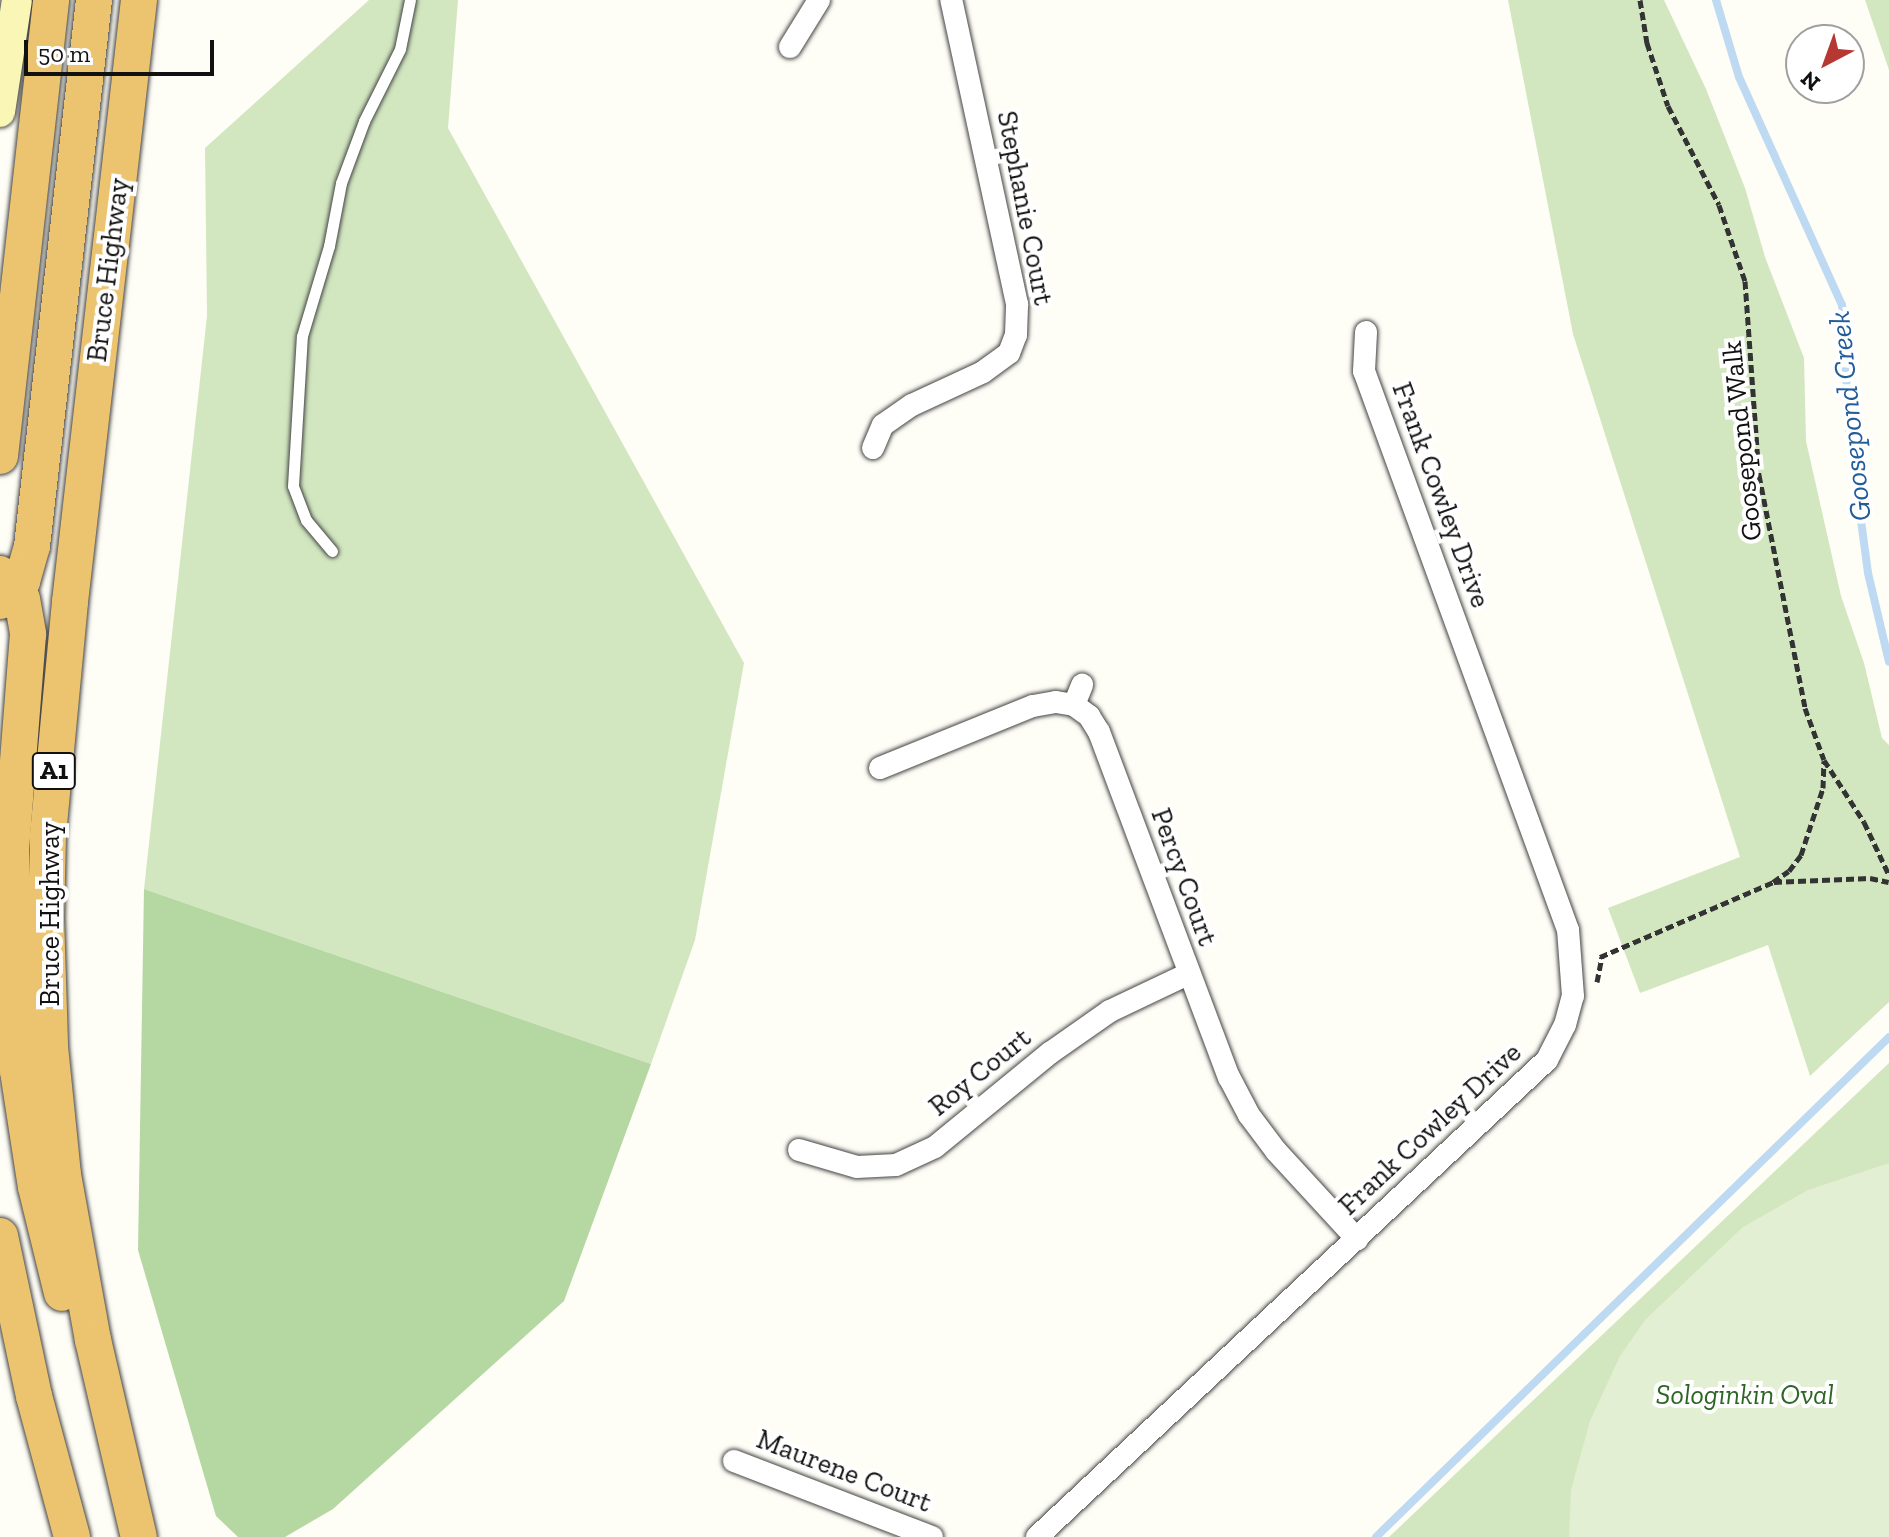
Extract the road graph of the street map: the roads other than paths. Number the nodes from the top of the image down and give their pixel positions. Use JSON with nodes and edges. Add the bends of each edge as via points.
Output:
{"nodes":[{"id":1,"x":17,"y":0,"type":"edge"},
{"id":2,"x":51,"y":0,"type":"edge"},
{"id":3,"x":94,"y":0,"type":"edge"},
{"id":4,"x":139,"y":0,"type":"edge"},
{"id":5,"x":410,"y":0,"type":"edge"},
{"id":6,"x":819,"y":0,"type":"edge"},
{"id":7,"x":951,"y":0,"type":"edge"},
{"id":8,"x":790,"y":47,"type":"dead end"},
{"id":9,"x":0,"y":112,"type":"edge"},
{"id":10,"x":1366,"y":332,"type":"dead end"},
{"id":11,"x":873,"y":448,"type":"dead end"},
{"id":12,"x":0,"y":456,"type":"edge"},
{"id":13,"x":332,"y":551,"type":"dead end"},
{"id":14,"x":5,"y":588,"type":"edge"},
{"id":15,"x":880,"y":768,"type":"dead end"},
{"id":16,"x":1188,"y":974,"type":"junction"},
{"id":17,"x":799,"y":1150,"type":"dead end"},
{"id":18,"x":0,"y":1236,"type":"edge"},
{"id":19,"x":1357,"y":1239,"type":"junction"},
{"id":20,"x":734,"y":1461,"type":"dead end"},
{"id":21,"x":72,"y":1537,"type":"edge"},
{"id":22,"x":138,"y":1537,"type":"edge"},
{"id":23,"x":932,"y":1537,"type":"edge"},
{"id":24,"x":1037,"y":1537,"type":"edge"}],
"edges":[{"from":1,"to":9,"type":"main road"},
{"from":2,"to":12,"type":"highway"},
{"from":3,"to":14,"type":"highway","via":[[32,546],[25,575]]},
{"from":4,"to":22,"type":"highway","name":"Bruce Highway","number":"A1","via":[[70,602],[48,836],[46,917],[50,1047],[63,1175],[93,1340]]},
{"from":5,"to":13,"type":"lane","via":[[400,49],[341,183],[302,336],[293,486],[306,520]]},
{"from":6,"to":8,"type":"street"},
{"from":7,"to":11,"type":"street","name":"Stephanie Court","via":[[1017,304],[1016,335],[1009,353],[983,372],[912,405],[883,425]]},
{"from":10,"to":19,"type":"street","name":"Frank Cowley Drive","via":[[1364,371],[1568,930],[1573,996],[1547,1060]]},
{"from":14,"to":22,"type":"highway","via":[[24,605],[28,634],[10,893],[13,1010],[24,1114],[42,1213],[88,1400]]},
{"from":15,"to":16,"type":"street","name":"Percy Court","via":[[1033,706],[1078,695],[1099,732]]},
{"from":16,"to":17,"type":"street","name":"Roy Court","via":[[1110,1011],[935,1147],[896,1165],[857,1167]]},
{"from":16,"to":19,"type":"street","name":"Percy Court","via":[[1249,1115]]},
{"from":18,"to":21,"type":"highway","via":[[34,1396]]},
{"from":19,"to":24,"type":"street","name":"Frank Cowley Drive"},
{"from":20,"to":23,"type":"street","name":"Maurene Court"}]}
